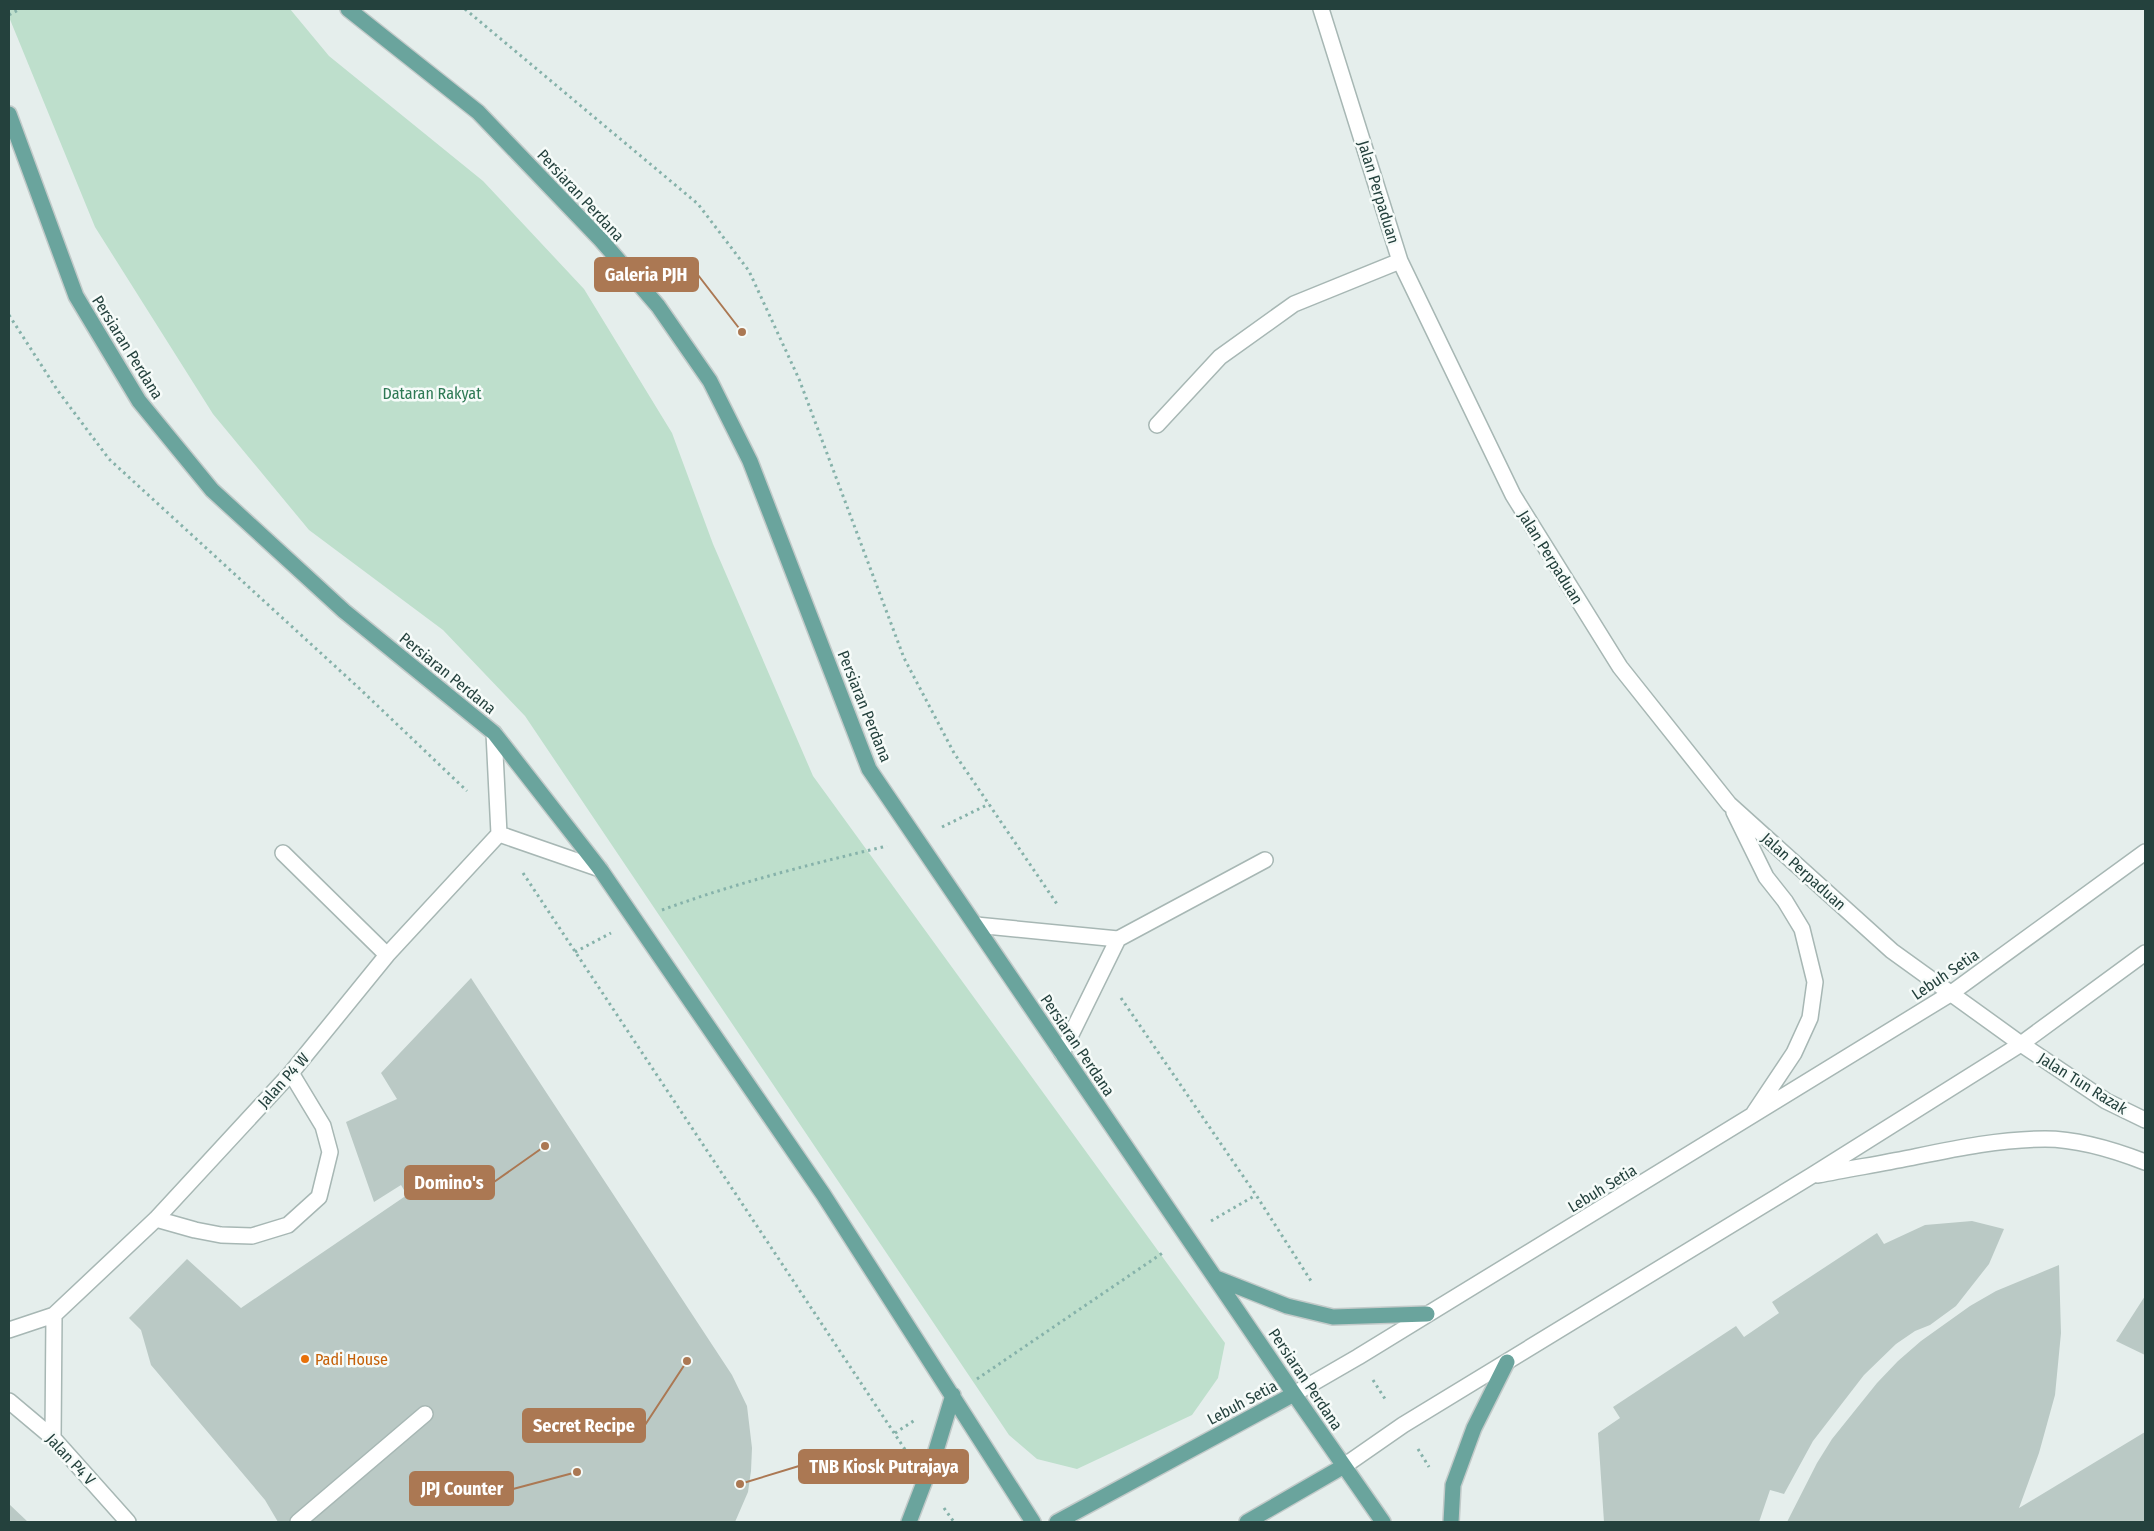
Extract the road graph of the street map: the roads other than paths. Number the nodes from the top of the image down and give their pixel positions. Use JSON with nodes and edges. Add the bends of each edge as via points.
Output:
{"nodes":[{"id":1,"x":348,"y":9,"type":"edge"},
{"id":2,"x":1322,"y":9,"type":"edge"},
{"id":3,"x":9,"y":114,"type":"edge"},
{"id":4,"x":1400,"y":261,"type":"junction"},
{"id":5,"x":1157,"y":425,"type":"dead end"},
{"id":6,"x":494,"y":733,"type":"junction"},
{"id":7,"x":1730,"y":804,"type":"junction"},
{"id":8,"x":498,"y":834,"type":"junction"},
{"id":9,"x":2145,"y":852,"type":"edge"},
{"id":10,"x":283,"y":853,"type":"dead end"},
{"id":11,"x":1265,"y":860,"type":"dead end"},
{"id":12,"x":600,"y":869,"type":"junction"},
{"id":13,"x":976,"y":925,"type":"junction"},
{"id":14,"x":1118,"y":939,"type":"junction"},
{"id":15,"x":2145,"y":954,"type":"edge"},
{"id":16,"x":387,"y":955,"type":"junction"},
{"id":17,"x":1950,"y":994,"type":"junction"},
{"id":18,"x":2021,"y":1044,"type":"junction"},
{"id":19,"x":1062,"y":1052,"type":"junction"},
{"id":20,"x":291,"y":1073,"type":"junction"},
{"id":21,"x":1750,"y":1118,"type":"junction"},
{"id":22,"x":2145,"y":1120,"type":"edge"},
{"id":23,"x":2145,"y":1162,"type":"edge"},
{"id":24,"x":1811,"y":1176,"type":"junction"},
{"id":25,"x":156,"y":1219,"type":"junction"},
{"id":26,"x":1216,"y":1278,"type":"junction"},
{"id":27,"x":1427,"y":1314,"type":"junction"},
{"id":28,"x":54,"y":1315,"type":"junction"},
{"id":29,"x":9,"y":1330,"type":"edge"},
{"id":30,"x":1507,"y":1362,"type":"junction"},
{"id":31,"x":1294,"y":1394,"type":"junction"},
{"id":32,"x":953,"y":1395,"type":"junction"},
{"id":33,"x":9,"y":1401,"type":"edge"},
{"id":34,"x":425,"y":1414,"type":"dead end"},
{"id":35,"x":53,"y":1438,"type":"junction"},
{"id":36,"x":1344,"y":1466,"type":"junction"},
{"id":37,"x":128,"y":1522,"type":"edge"},
{"id":38,"x":298,"y":1522,"type":"edge"},
{"id":39,"x":909,"y":1522,"type":"edge"},
{"id":40,"x":1033,"y":1522,"type":"edge"},
{"id":41,"x":1057,"y":1522,"type":"edge"},
{"id":42,"x":1247,"y":1522,"type":"edge"},
{"id":43,"x":1384,"y":1522,"type":"edge"},
{"id":44,"x":1451,"y":1522,"type":"edge"}],
"edges":[{"from":1,"to":13,"type":"main road","name":"Persiaran Perdana","via":[[478,112],[601,240],[658,306],[705,374],[750,461],[869,769]]},
{"from":2,"to":4,"type":"street","name":"Jalan Perpaduan"},
{"from":3,"to":6,"type":"main road","name":"Persiaran Perdana","via":[[76,296],[139,401],[212,490],[344,611]]},
{"from":4,"to":5,"type":"street","via":[[1294,304],[1220,357]]},
{"from":4,"to":7,"type":"street","name":"Jalan Perpaduan","via":[[1513,494],[1620,667]]},
{"from":6,"to":8,"type":"street"},
{"from":6,"to":12,"type":"main road","name":"Persiaran Perdana"},
{"from":7,"to":17,"type":"street","name":"Jalan Perpaduan","via":[[1892,951]]},
{"from":7,"to":21,"type":"street","via":[[1766,877],[1802,929],[1815,982],[1810,1018],[1794,1053]]},
{"from":8,"to":12,"type":"street"},
{"from":8,"to":16,"type":"street","name":"Jalan P4 W"},
{"from":9,"to":17,"type":"street","name":"Lebuh Setia"},
{"from":10,"to":16,"type":"street"},
{"from":11,"to":14,"type":"street"},
{"from":12,"to":32,"type":"main road","name":"Persiaran Perdana","via":[[823,1194]]},
{"from":13,"to":14,"type":"street"},
{"from":13,"to":19,"type":"main road","name":"Persiaran Perdana"},
{"from":14,"to":19,"type":"street"},
{"from":15,"to":18,"type":"street"},
{"from":16,"to":20,"type":"street","name":"Jalan P4 W"},
{"from":17,"to":18,"type":"street","name":"Jalan Perpaduan"},
{"from":17,"to":21,"type":"street","name":"Lebuh Setia"},
{"from":18,"to":22,"type":"street","name":"Jalan Tun Razak","via":[[2106,1101]]},
{"from":18,"to":24,"type":"street"},
{"from":19,"to":26,"type":"main road","name":"Persiaran Perdana"},
{"from":20,"to":25,"type":"street","name":"Jalan P4 W"},
{"from":20,"to":25,"type":"street","via":[[323,1126],[330,1152],[319,1196],[288,1225],[252,1236],[222,1235]]},
{"from":21,"to":27,"type":"street","name":"Lebuh Setia"},
{"from":23,"to":24,"type":"street","via":[[2082,1143],[2031,1139],[1962,1148]]},
{"from":24,"to":30,"type":"street"},
{"from":25,"to":28,"type":"street","name":"Jalan P4 W"},
{"from":26,"to":27,"type":"main road","via":[[1287,1306],[1333,1317]]},
{"from":26,"to":31,"type":"main road","name":"Persiaran Perdana"},
{"from":27,"to":31,"type":"street","name":"Lebuh Setia"},
{"from":28,"to":29,"type":"street","name":"Jalan P4 W"},
{"from":28,"to":35,"type":"street"},
{"from":30,"to":36,"type":"street"},
{"from":30,"to":44,"type":"main road","via":[[1474,1428],[1453,1485]]},
{"from":31,"to":36,"type":"main road","name":"Persiaran Perdana"},
{"from":31,"to":41,"type":"main road","name":"Lebuh Setia"},
{"from":32,"to":39,"type":"main road"},
{"from":32,"to":40,"type":"main road","name":"Persiaran Perdana"},
{"from":33,"to":35,"type":"street","name":"Jalan P4 V"},
{"from":34,"to":38,"type":"street"},
{"from":35,"to":37,"type":"street","name":"Jalan P4 V"},
{"from":36,"to":42,"type":"main road"},
{"from":36,"to":43,"type":"main road","name":"Persiaran Perdana"}]}
